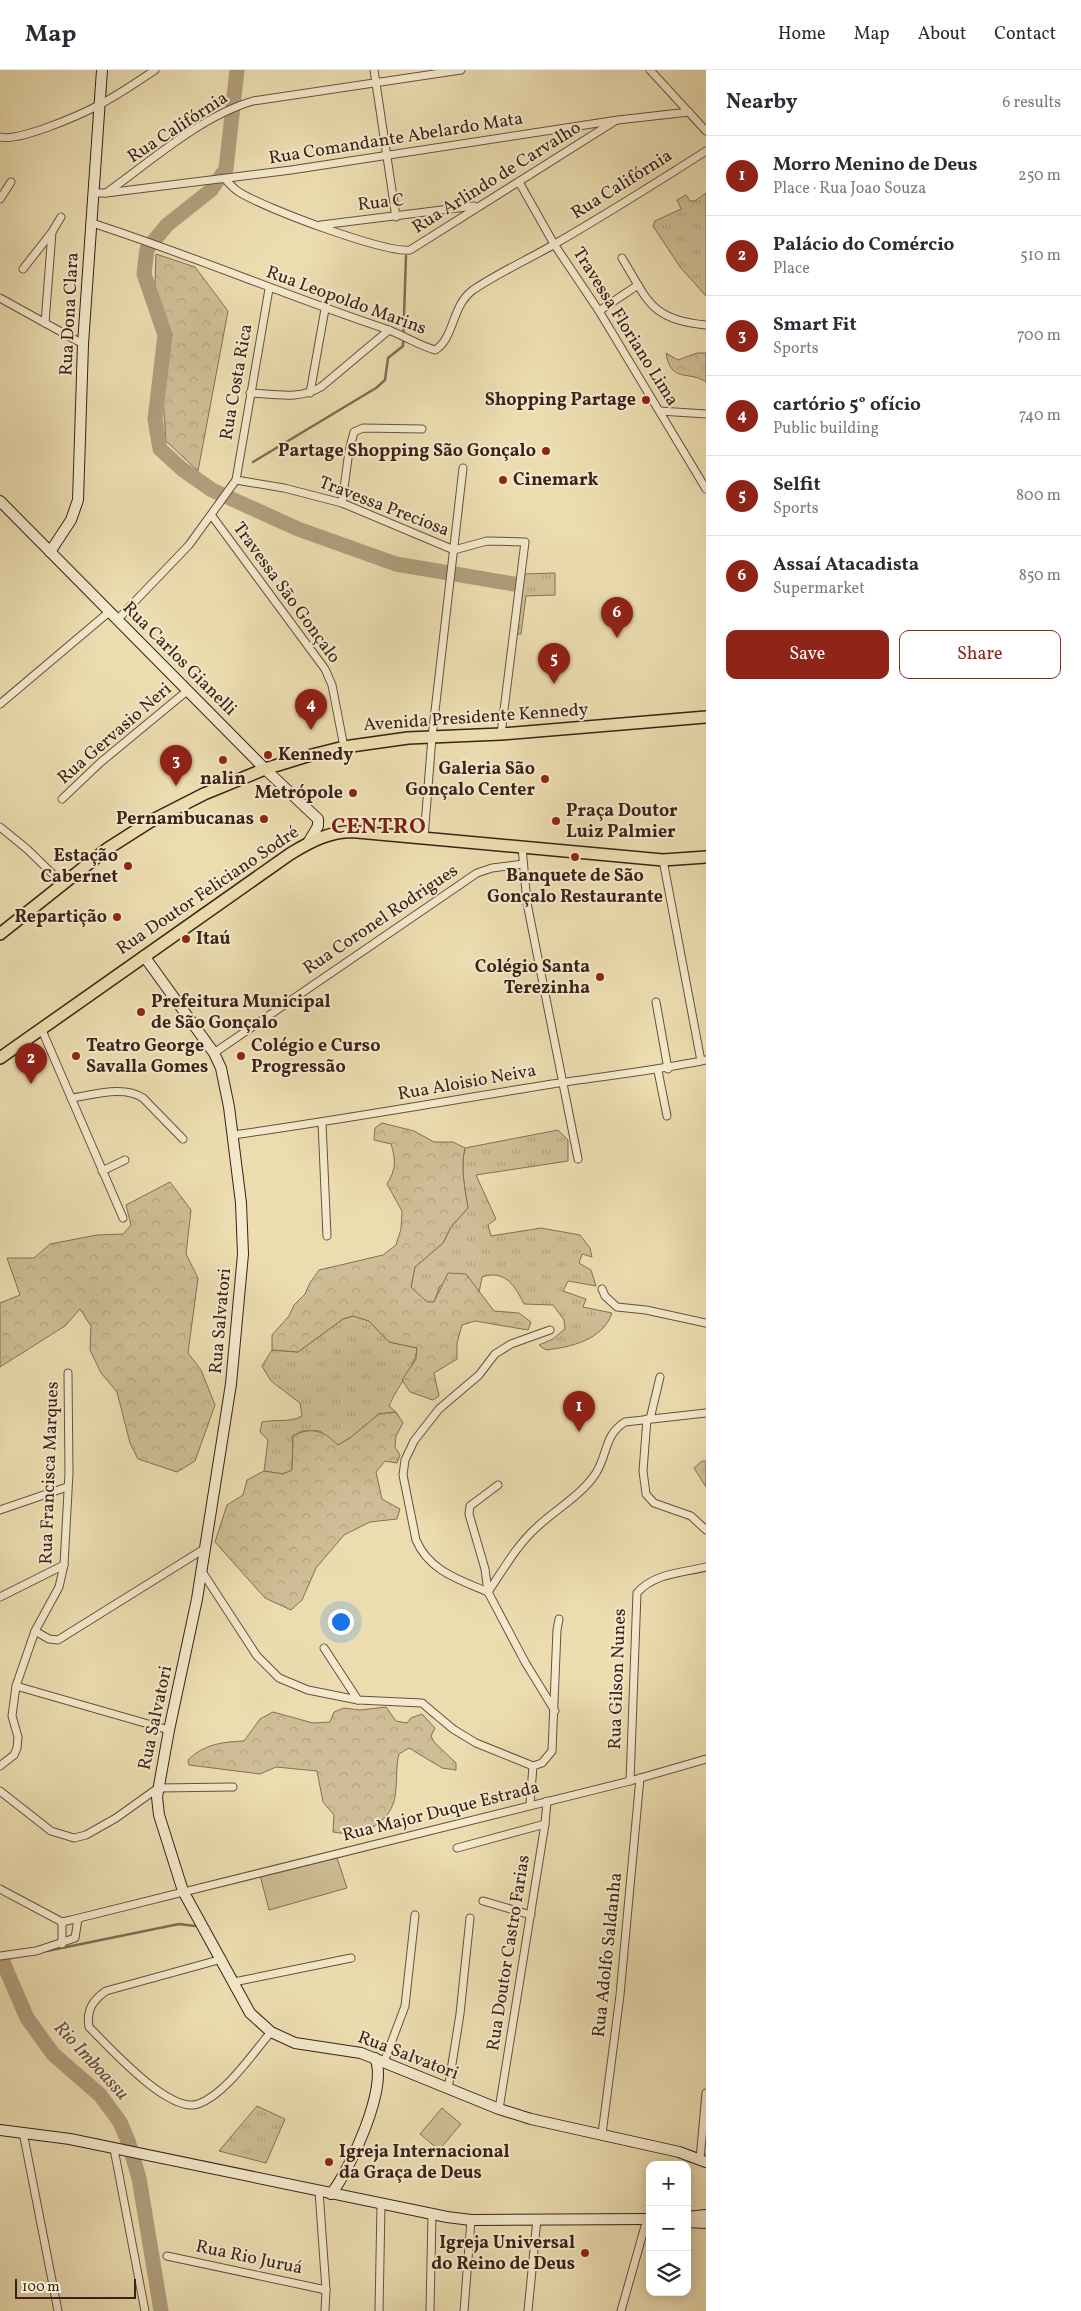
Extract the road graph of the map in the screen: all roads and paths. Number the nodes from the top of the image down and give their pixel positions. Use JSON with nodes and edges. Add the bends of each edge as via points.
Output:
{"nodes":[{"id":1,"x":102,"y":70,"type":"edge"},
{"id":2,"x":155,"y":70,"type":"edge"},
{"id":3,"x":374,"y":70,"type":"edge"},
{"id":4,"x":461,"y":70,"type":"edge"},
{"id":5,"x":650,"y":70,"type":"edge"},
{"id":6,"x":376,"y":83,"type":"junction"},
{"id":7,"x":99,"y":105,"type":"junction"},
{"id":8,"x":690,"y":112,"type":"junction"},
{"id":9,"x":618,"y":120,"type":"junction"},
{"id":10,"x":706,"y":131,"type":"edge"},
{"id":11,"x":0,"y":138,"type":"edge"},
{"id":12,"x":706,"y":151,"type":"edge"},
{"id":13,"x":388,"y":156,"type":"junction"},
{"id":14,"x":221,"y":180,"type":"junction"},
{"id":15,"x":11,"y":182,"type":"dead end"},
{"id":16,"x":519,"y":182,"type":"junction"},
{"id":17,"x":106,"y":193,"type":"junction"},
{"id":18,"x":93,"y":194,"type":"junction"},
{"id":19,"x":0,"y":199,"type":"edge"},
{"id":20,"x":478,"y":206,"type":"junction"},
{"id":21,"x":61,"y":216,"type":"dead end"},
{"id":22,"x":396,"y":217,"type":"junction"},
{"id":23,"x":92,"y":223,"type":"junction"},
{"id":24,"x":318,"y":225,"type":"junction"},
{"id":25,"x":52,"y":232,"type":"junction"},
{"id":26,"x":554,"y":244,"type":"junction"},
{"id":27,"x":622,"y":258,"type":"dead end"},
{"id":28,"x":23,"y":269,"type":"dead end"},
{"id":29,"x":638,"y":285,"type":"junction"},
{"id":30,"x":269,"y":289,"type":"junction"},
{"id":31,"x":0,"y":298,"type":"edge"},
{"id":32,"x":325,"y":309,"type":"junction"},
{"id":33,"x":599,"y":311,"type":"junction"},
{"id":34,"x":45,"y":323,"type":"junction"},
{"id":35,"x":706,"y":326,"type":"edge"},
{"id":36,"x":390,"y":330,"type":"junction"},
{"id":37,"x":83,"y":344,"type":"junction"},
{"id":38,"x":250,"y":392,"type":"junction"},
{"id":39,"x":310,"y":394,"type":"junction"},
{"id":40,"x":660,"y":411,"type":"junction"},
{"id":41,"x":706,"y":414,"type":"edge"},
{"id":42,"x":422,"y":429,"type":"dead end"},
{"id":43,"x":463,"y":468,"type":"dead end"},
{"id":44,"x":234,"y":483,"type":"junction"},
{"id":45,"x":706,"y":489,"type":"edge"},
{"id":46,"x":342,"y":503,"type":"junction"},
{"id":47,"x":1,"y":505,"type":"edge"},
{"id":48,"x":212,"y":516,"type":"junction"},
{"id":49,"x":454,"y":550,"type":"junction"},
{"id":50,"x":50,"y":552,"type":"junction"},
{"id":51,"x":109,"y":612,"type":"junction"},
{"id":52,"x":117,"y":620,"type":"junction"},
{"id":53,"x":187,"y":691,"type":"junction"},
{"id":54,"x":0,"y":704,"type":"edge"},
{"id":55,"x":706,"y":717,"type":"edge"},
{"id":56,"x":501,"y":734,"type":"junction"},
{"id":57,"x":432,"y":736,"type":"junction"},
{"id":58,"x":344,"y":747,"type":"junction"},
{"id":59,"x":265,"y":769,"type":"junction"},
{"id":60,"x":62,"y":799,"type":"dead end"},
{"id":61,"x":0,"y":827,"type":"edge"},
{"id":62,"x":424,"y":838,"type":"junction"},
{"id":63,"x":308,"y":842,"type":"junction"},
{"id":64,"x":522,"y":847,"type":"junction"},
{"id":65,"x":706,"y":856,"type":"edge"},
{"id":66,"x":663,"y":860,"type":"junction"},
{"id":67,"x":522,"y":864,"type":"junction"},
{"id":68,"x":63,"y":884,"type":"junction"},
{"id":69,"x":0,"y":934,"type":"edge"},
{"id":70,"x":144,"y":956,"type":"junction"},
{"id":71,"x":656,"y":1002,"type":"dead end"},
{"id":72,"x":41,"y":1028,"type":"junction"},
{"id":73,"x":214,"y":1053,"type":"junction"},
{"id":74,"x":0,"y":1058,"type":"edge"},
{"id":75,"x":703,"y":1061,"type":"edge"},
{"id":76,"x":668,"y":1069,"type":"junction"},
{"id":77,"x":658,"y":1071,"type":"junction"},
{"id":78,"x":563,"y":1083,"type":"junction"},
{"id":79,"x":71,"y":1098,"type":"junction"},
{"id":80,"x":667,"y":1116,"type":"dead end"},
{"id":81,"x":322,"y":1123,"type":"junction"},
{"id":82,"x":233,"y":1135,"type":"junction"},
{"id":83,"x":183,"y":1139,"type":"dead end"},
{"id":84,"x":578,"y":1159,"type":"dead end"},
{"id":85,"x":126,"y":1160,"type":"dead end"},
{"id":86,"x":102,"y":1171,"type":"junction"},
{"id":87,"x":122,"y":1218,"type":"dead end"},
{"id":88,"x":328,"y":1236,"type":"dead end"},
{"id":89,"x":602,"y":1289,"type":"dead end"},
{"id":90,"x":706,"y":1323,"type":"edge"},
{"id":91,"x":550,"y":1330,"type":"dead end"},
{"id":92,"x":68,"y":1373,"type":"dead end"},
{"id":93,"x":660,"y":1377,"type":"dead end"},
{"id":94,"x":706,"y":1413,"type":"edge"},
{"id":95,"x":648,"y":1419,"type":"junction"},
{"id":96,"x":498,"y":1485,"type":"dead end"},
{"id":97,"x":67,"y":1487,"type":"junction"},
{"id":98,"x":0,"y":1510,"type":"edge"},
{"id":99,"x":706,"y":1530,"type":"edge"},
{"id":100,"x":204,"y":1549,"type":"junction"},
{"id":101,"x":64,"y":1565,"type":"junction"},
{"id":102,"x":706,"y":1567,"type":"edge"},
{"id":103,"x":201,"y":1570,"type":"junction"},
{"id":104,"x":488,"y":1592,"type":"junction"},
{"id":105,"x":0,"y":1596,"type":"edge"},
{"id":106,"x":559,"y":1620,"type":"dead end"},
{"id":107,"x":35,"y":1631,"type":"junction"},
{"id":108,"x":324,"y":1648,"type":"dead end"},
{"id":109,"x":16,"y":1686,"type":"junction"},
{"id":110,"x":358,"y":1700,"type":"junction"},
{"id":111,"x":555,"y":1712,"type":"junction"},
{"id":112,"x":168,"y":1730,"type":"junction"},
{"id":113,"x":706,"y":1759,"type":"edge"},
{"id":114,"x":0,"y":1766,"type":"edge"},
{"id":115,"x":533,"y":1766,"type":"junction"},
{"id":116,"x":640,"y":1778,"type":"junction"},
{"id":117,"x":630,"y":1781,"type":"junction"},
{"id":118,"x":233,"y":1786,"type":"dead end"},
{"id":119,"x":158,"y":1788,"type":"junction"},
{"id":120,"x":0,"y":1791,"type":"edge"},
{"id":121,"x":547,"y":1801,"type":"junction"},
{"id":122,"x":530,"y":1804,"type":"junction"},
{"id":123,"x":546,"y":1824,"type":"junction"},
{"id":124,"x":457,"y":1848,"type":"dead end"},
{"id":125,"x":0,"y":1889,"type":"edge"},
{"id":126,"x":183,"y":1892,"type":"junction"},
{"id":127,"x":483,"y":1901,"type":"dead end"},
{"id":128,"x":415,"y":1915,"type":"dead end"},
{"id":129,"x":531,"y":1915,"type":"junction"},
{"id":130,"x":470,"y":1918,"type":"dead end"},
{"id":131,"x":78,"y":1919,"type":"junction"},
{"id":132,"x":62,"y":1922,"type":"junction"},
{"id":133,"x":62,"y":1944,"type":"junction"},
{"id":134,"x":0,"y":1956,"type":"edge"},
{"id":135,"x":351,"y":1958,"type":"dead end"},
{"id":136,"x":222,"y":1959,"type":"junction"},
{"id":137,"x":234,"y":1982,"type":"junction"},
{"id":138,"x":271,"y":2032,"type":"junction"},
{"id":139,"x":379,"y":2060,"type":"junction"},
{"id":140,"x":395,"y":2066,"type":"junction"},
{"id":141,"x":380,"y":2074,"type":"junction"},
{"id":142,"x":448,"y":2089,"type":"junction"},
{"id":143,"x":706,"y":2093,"type":"edge"},
{"id":144,"x":498,"y":2109,"type":"junction"},
{"id":145,"x":0,"y":2130,"type":"edge"},
{"id":146,"x":23,"y":2132,"type":"junction"},
{"id":147,"x":602,"y":2134,"type":"junction"},
{"id":148,"x":118,"y":2150,"type":"junction"},
{"id":149,"x":703,"y":2161,"type":"edge"},
{"id":150,"x":319,"y":2191,"type":"junction"},
{"id":151,"x":331,"y":2194,"type":"junction"},
{"id":152,"x":381,"y":2204,"type":"junction"},
{"id":153,"x":432,"y":2214,"type":"junction"},
{"id":154,"x":706,"y":2215,"type":"edge"},
{"id":155,"x":691,"y":2217,"type":"edge"},
{"id":156,"x":537,"y":2219,"type":"junction"},
{"id":157,"x":646,"y":2219,"type":"edge"},
{"id":158,"x":471,"y":2220,"type":"junction"},
{"id":159,"x":691,"y":2222,"type":"edge"},
{"id":160,"x":706,"y":2223,"type":"edge"},
{"id":161,"x":646,"y":2226,"type":"edge"},
{"id":162,"x":167,"y":2256,"type":"dead end"},
{"id":163,"x":326,"y":2290,"type":"junction"},
{"id":164,"x":58,"y":2311,"type":"edge"},
{"id":165,"x":145,"y":2311,"type":"edge"},
{"id":166,"x":325,"y":2311,"type":"edge"},
{"id":167,"x":379,"y":2311,"type":"edge"},
{"id":168,"x":430,"y":2311,"type":"edge"},
{"id":169,"x":464,"y":2311,"type":"edge"},
{"id":170,"x":528,"y":2311,"type":"edge"},
{"id":171,"x":621,"y":2311,"type":"edge"}],
"edges":[{"from":1,"to":7,"type":"main road","name":"Rua Dona Clara"},
{"from":2,"to":7,"type":"street"},
{"from":3,"to":6,"type":"street"},
{"from":4,"to":6,"type":"street","name":"Rua Califórnia"},
{"from":5,"to":8,"type":"street"},
{"from":6,"to":13,"type":"street"},
{"from":6,"to":17,"type":"street","name":"Rua Califórnia","via":[[253,101],[228,109]]},
{"from":7,"to":11,"type":"street","via":[[30,133]]},
{"from":7,"to":18,"type":"main road","name":"Rua Dona Clara"},
{"from":8,"to":9,"type":"street","name":"Rua Comandante Abelardo Mata"},
{"from":8,"to":10,"type":"street"},
{"from":9,"to":13,"type":"street","name":"Rua Comandante Abelardo Mata"},
{"from":9,"to":16,"type":"street","name":"Rua Arlindo de Carvalho"},
{"from":12,"to":26,"type":"street","name":"Rua Califórnia"},
{"from":13,"to":14,"type":"street","name":"Rua Comandante Abelardo Mata"},
{"from":13,"to":22,"type":"street"},
{"from":14,"to":17,"type":"street","name":"Rua Comandante Abelardo Mata"},
{"from":14,"to":24,"type":"street","name":"Rua Arlindo de Carvalho","via":[[240,192]]},
{"from":15,"to":19,"type":"street"},
{"from":16,"to":20,"type":"street","name":"Rua Arlindo de Carvalho"},
{"from":16,"to":26,"type":"street","name":"Travessa Floriano Lima"},
{"from":17,"to":18,"type":"street"},
{"from":18,"to":23,"type":"main road","name":"Rua Dona Clara"},
{"from":20,"to":22,"type":"street","name":"Rua C"},
{"from":20,"to":24,"type":"street","name":"Rua Arlindo de Carvalho","via":[[420,245],[402,251]]},
{"from":21,"to":25,"type":"street"},
{"from":22,"to":24,"type":"street","name":"Rua C"},
{"from":23,"to":30,"type":"street","name":"Rua Leopoldo Marins"},
{"from":23,"to":37,"type":"main road","name":"Rua Dona Clara"},
{"from":25,"to":28,"type":"street"},
{"from":25,"to":34,"type":"street"},
{"from":26,"to":33,"type":"street","name":"Travessa Floriano Lima"},
{"from":26,"to":36,"type":"street","name":"Rua Leopoldo Marins","via":[[464,298],[448,334],[435,350]]},
{"from":27,"to":29,"type":"street"},
{"from":29,"to":33,"type":"street"},
{"from":29,"to":35,"type":"street","via":[[650,305],[665,317]]},
{"from":30,"to":32,"type":"street","name":"Rua Leopoldo Marins"},
{"from":30,"to":38,"type":"street","name":"Rua Costa Rica"},
{"from":31,"to":34,"type":"street"},
{"from":32,"to":36,"type":"street","name":"Rua Leopoldo Marins"},
{"from":32,"to":39,"type":"street"},
{"from":33,"to":40,"type":"street","name":"Travessa Floriano Lima"},
{"from":34,"to":37,"type":"street"},
{"from":36,"to":39,"type":"street"},
{"from":37,"to":50,"type":"main road","name":"Rua Dona Clara","via":[[78,500],[71,520]]},
{"from":38,"to":39,"type":"street"},
{"from":38,"to":44,"type":"street","name":"Rua Costa Rica"},
{"from":40,"to":41,"type":"street"},
{"from":40,"to":45,"type":"street","name":"Travessa Floriano Lima"},
{"from":42,"to":46,"type":"street","via":[[363,428],[354,432]]},
{"from":43,"to":49,"type":"street"},
{"from":44,"to":46,"type":"street","name":"Travessa Preciosa","via":[[284,488]]},
{"from":44,"to":48,"type":"street"},
{"from":46,"to":49,"type":"street","name":"Travessa Preciosa"},
{"from":47,"to":50,"type":"main road","name":"Rua Carlos Gianelli"},
{"from":48,"to":52,"type":"street","via":[[189,545]]},
{"from":48,"to":58,"type":"street","name":"Travessa São Gonçalo","via":[[326,669]]},
{"from":49,"to":56,"type":"street","name":"Travessa Preciosa","via":[[487,541],[525,542]]},
{"from":49,"to":57,"type":"street"},
{"from":50,"to":51,"type":"main road","name":"Rua Carlos Gianelli"},
{"from":51,"to":52,"type":"main road","name":"Rua Carlos Gianelli"},
{"from":51,"to":54,"type":"street"},
{"from":52,"to":53,"type":"main road","name":"Rua Carlos Gianelli"},
{"from":53,"to":59,"type":"main road","name":"Rua Carlos Gianelli"},
{"from":53,"to":60,"type":"street","name":"Rua Gervasio Neri","via":[[101,762]]},
{"from":55,"to":56,"type":"main road","name":"Avenida Presidente Kennedy"},
{"from":56,"to":57,"type":"main road","name":"Avenida Presidente Kennedy"},
{"from":57,"to":58,"type":"main road","name":"Avenida Presidente Kennedy"},
{"from":57,"to":62,"type":"street"},
{"from":58,"to":59,"type":"main road","name":"Avenida Presidente Kennedy"},
{"from":59,"to":63,"type":"main road","name":"Rua Carlos Gianelli","via":[[318,819],[318,826]]},
{"from":59,"to":68,"type":"main road","name":"Avenida Presidente Kennedy","via":[[150,821],[107,849]]},
{"from":61,"to":68,"type":"street"},
{"from":62,"to":63,"type":"main road","name":"Rua Doutor Feliciano Sodré","via":[[348,831]]},
{"from":62,"to":64,"type":"main road","name":"Rua Doutor Feliciano Sodré"},
{"from":63,"to":70,"type":"main road","name":"Rua Doutor Feliciano Sodré"},
{"from":64,"to":66,"type":"main road","name":"Rua Doutor Feliciano Sodré"},
{"from":64,"to":67,"type":"street"},
{"from":65,"to":66,"type":"main road","name":"Rua Doutor Feliciano Sodré"},
{"from":66,"to":75,"type":"street"},
{"from":67,"to":73,"type":"street","name":"Rua Coronel Rodrigues","via":[[477,873]]},
{"from":67,"to":78,"type":"street"},
{"from":68,"to":69,"type":"main road","name":"Avenida Presidente Kennedy"},
{"from":70,"to":72,"type":"main road","name":"Rua Doutor Feliciano Sodré"},
{"from":70,"to":73,"type":"main road","name":"Rua Salvatori"},
{"from":71,"to":76,"type":"street"},
{"from":72,"to":74,"type":"main road","name":"Rua Doutor Feliciano Sodré"},
{"from":72,"to":79,"type":"street"},
{"from":73,"to":82,"type":"main road","name":"Rua Salvatori","via":[[225,1083]]},
{"from":75,"to":76,"type":"street","name":"Rua Aloisio Neiva"},
{"from":76,"to":77,"type":"street","name":"Rua Aloisio Neiva"},
{"from":77,"to":78,"type":"street","name":"Rua Aloisio Neiva"},
{"from":77,"to":80,"type":"street"},
{"from":78,"to":81,"type":"street","name":"Rua Aloisio Neiva"},
{"from":78,"to":84,"type":"street"},
{"from":79,"to":83,"type":"street","via":[[125,1091],[136,1093]]},
{"from":79,"to":86,"type":"street"},
{"from":81,"to":82,"type":"street","name":"Rua Aloisio Neiva"},
{"from":81,"to":88,"type":"street"},
{"from":82,"to":100,"type":"main road","name":"Rua Salvatori","via":[[241,1203],[242,1281],[231,1384]]},
{"from":85,"to":86,"type":"street"},
{"from":86,"to":87,"type":"street"},
{"from":89,"to":90,"type":"street","via":[[604,1296],[616,1307]]},
{"from":91,"to":104,"type":"street","via":[[511,1344],[495,1354],[479,1376],[438,1409],[426,1423],[405,1460],[405,1489],[420,1549],[430,1562],[455,1579]]},
{"from":92,"to":97,"type":"street","name":"Rua Francisca Marques"},
{"from":93,"to":95,"type":"street"},
{"from":94,"to":95,"type":"street"},
{"from":95,"to":99,"type":"street","via":[[643,1471],[646,1494],[654,1503],[691,1516]]},
{"from":95,"to":104,"type":"street","via":[[625,1422],[616,1427],[601,1465],[592,1478],[535,1529]]},
{"from":96,"to":104,"type":"street","via":[[470,1506],[469,1514],[485,1569]]},
{"from":97,"to":98,"type":"street"},
{"from":97,"to":101,"type":"street","name":"Rua Francisca Marques"},
{"from":100,"to":103,"type":"main road","name":"Rua Salvatori"},
{"from":100,"to":107,"type":"street","via":[[58,1640]]},
{"from":101,"to":105,"type":"street"},
{"from":101,"to":107,"type":"street","name":"Rua Francisca Marques","via":[[59,1587]]},
{"from":102,"to":117,"type":"street","name":"Rua Gilson Nunes","via":[[656,1578],[637,1593]]},
{"from":103,"to":110,"type":"street","via":[[257,1656],[279,1678],[308,1690]]},
{"from":103,"to":112,"type":"main road","name":"Rua Salvatori"},
{"from":104,"to":111,"type":"street"},
{"from":106,"to":111,"type":"street"},
{"from":107,"to":109,"type":"street","name":"Rua Francisca Marques"},
{"from":108,"to":110,"type":"street"},
{"from":109,"to":112,"type":"street"},
{"from":109,"to":114,"type":"street","name":"Rua Francisca Marques","via":[[12,1716],[18,1737],[17,1748],[14,1755]]},
{"from":110,"to":115,"type":"street","via":[[422,1703],[476,1743]]},
{"from":111,"to":115,"type":"street","via":[[552,1751],[542,1763]]},
{"from":112,"to":119,"type":"main road","name":"Rua Salvatori"},
{"from":113,"to":116,"type":"street","name":"Rua Major Duque Estrada"},
{"from":115,"to":122,"type":"street"},
{"from":116,"to":117,"type":"street","name":"Rua Major Duque Estrada"},
{"from":116,"to":147,"type":"street","name":"Rua Adolfo Saldanha","via":[[620,1995]]},
{"from":117,"to":121,"type":"street","name":"Rua Major Duque Estrada"},
{"from":118,"to":119,"type":"street"},
{"from":119,"to":120,"type":"street","via":[[116,1818],[74,1838],[52,1831]]},
{"from":119,"to":126,"type":"main road","name":"Rua Salvatori","via":[[159,1815]]},
{"from":121,"to":122,"type":"street","name":"Rua Major Duque Estrada"},
{"from":121,"to":123,"type":"street","name":"Rua Doutor Castro Farias"},
{"from":122,"to":126,"type":"street","name":"Rua Major Duque Estrada"},
{"from":123,"to":124,"type":"street"},
{"from":123,"to":129,"type":"street","name":"Rua Doutor Castro Farias"},
{"from":125,"to":132,"type":"street"},
{"from":126,"to":131,"type":"street","name":"Rua Major Duque Estrada"},
{"from":126,"to":136,"type":"main road","name":"Rua Salvatori"},
{"from":127,"to":129,"type":"street"},
{"from":128,"to":139,"type":"street","via":[[405,2006]]},
{"from":129,"to":144,"type":"street","name":"Rua Doutor Castro Farias"},
{"from":130,"to":142,"type":"street"},
{"from":131,"to":132,"type":"street","name":"Rua Major Duque Estrada"},
{"from":131,"to":133,"type":"street","via":[[75,1938]]},
{"from":132,"to":133,"type":"street"},
{"from":133,"to":134,"type":"street"},
{"from":135,"to":137,"type":"street"},
{"from":136,"to":137,"type":"main road","name":"Rua Salvatori"},
{"from":136,"to":138,"type":"street","via":[[106,1991],[94,1999],[89,2011],[89,2027],[165,2096],[190,2106],[213,2095],[235,2075]]},
{"from":137,"to":138,"type":"main road","name":"Rua Salvatori","via":[[250,2013]]},
{"from":138,"to":139,"type":"main road","name":"Rua Salvatori","via":[[295,2043],[347,2050]]},
{"from":139,"to":140,"type":"main road","name":"Rua Salvatori"},
{"from":139,"to":141,"type":"main road"},
{"from":140,"to":141,"type":"main road"},
{"from":140,"to":142,"type":"main road","name":"Rua Salvatori"},
{"from":141,"to":151,"type":"main road","via":[[355,2154]]},
{"from":142,"to":144,"type":"main road","name":"Rua Salvatori"},
{"from":143,"to":149,"type":"street"},
{"from":144,"to":147,"type":"main road","name":"Rua Salvatori"},
{"from":145,"to":146,"type":"main road"},
{"from":146,"to":148,"type":"main road"},
{"from":146,"to":164,"type":"street"},
{"from":147,"to":149,"type":"main road","name":"Rua Salvatori"},
{"from":148,"to":150,"type":"main road"},
{"from":148,"to":165,"type":"street"},
{"from":150,"to":151,"type":"main road"},
{"from":150,"to":163,"type":"street"},
{"from":151,"to":152,"type":"main road"},
{"from":152,"to":153,"type":"main road"},
{"from":152,"to":167,"type":"street"},
{"from":153,"to":158,"type":"main road"},
{"from":153,"to":168,"type":"street"},
{"from":154,"to":155,"type":"main road"},
{"from":156,"to":157,"type":"main road"},
{"from":156,"to":158,"type":"main road"},
{"from":156,"to":170,"type":"street"},
{"from":158,"to":169,"type":"street"},
{"from":159,"to":160,"type":"main road"},
{"from":161,"to":171,"type":"street"},
{"from":162,"to":163,"type":"street","name":"Rua Rio Juruá"},
{"from":163,"to":166,"type":"street"}]}
